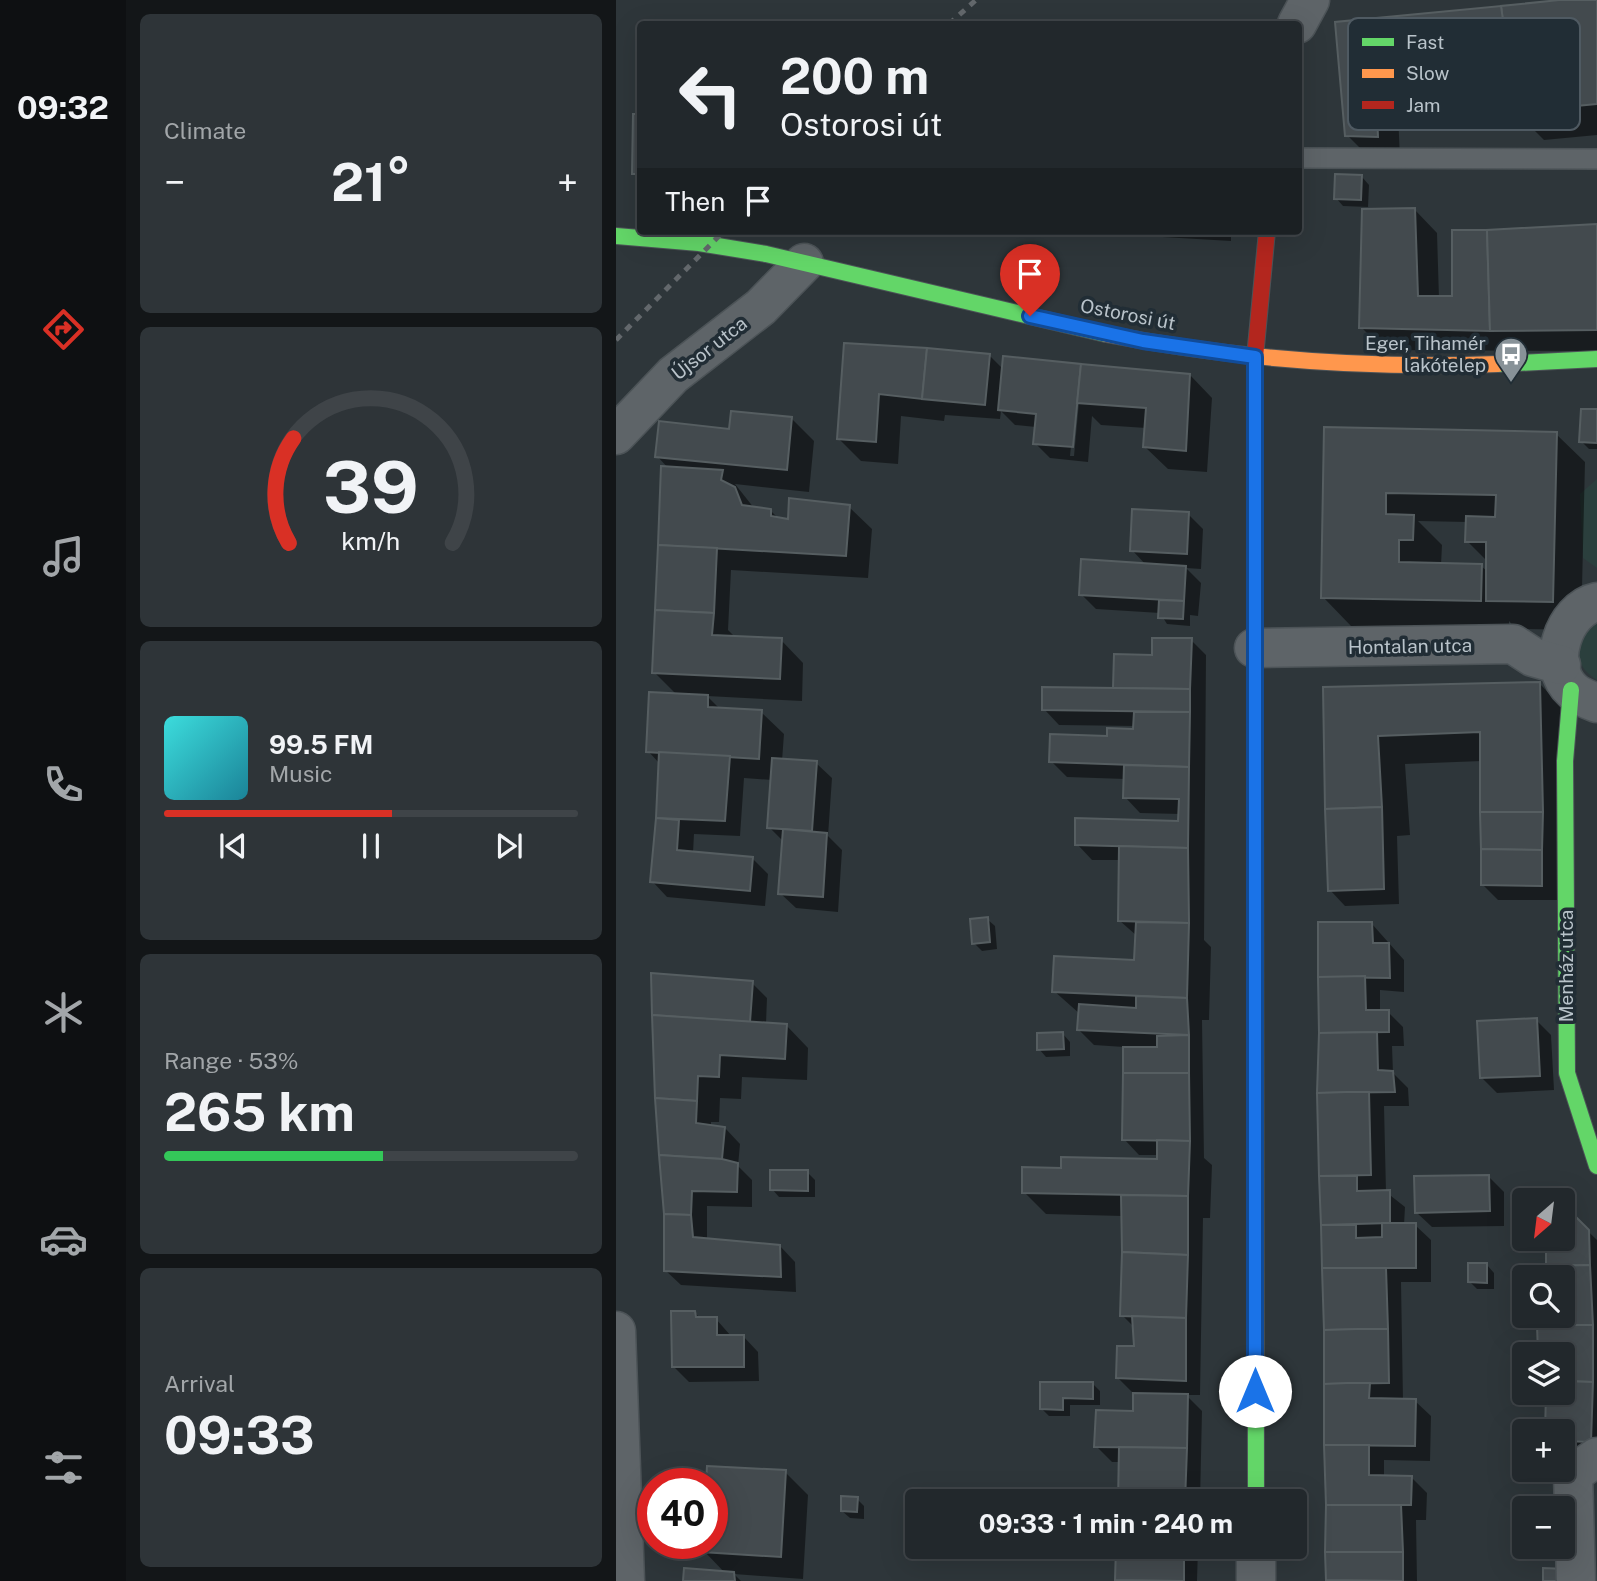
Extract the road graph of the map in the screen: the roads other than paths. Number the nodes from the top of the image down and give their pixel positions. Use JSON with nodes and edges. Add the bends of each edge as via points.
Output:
{"nodes":[{"id":1,"x":1310,"y":0,"type":"edge"},
{"id":2,"x":1299,"y":21,"type":"edge"},
{"id":3,"x":1302,"y":158,"type":"edge"},
{"id":4,"x":1597,"y":159,"type":"edge"},
{"id":5,"x":1267,"y":235,"type":"edge"},
{"id":6,"x":616,"y":236,"type":"edge"},
{"id":7,"x":804,"y":263,"type":"junction"},
{"id":8,"x":1255,"y":357,"type":"junction"},
{"id":9,"x":1597,"y":359,"type":"edge"},
{"id":10,"x":616,"y":435,"type":"edge"},
{"id":11,"x":1597,"y":602,"type":"edge"},
{"id":12,"x":1566,"y":628,"type":"junction"},
{"id":13,"x":1513,"y":644,"type":"junction"},
{"id":14,"x":1254,"y":648,"type":"junction"},
{"id":15,"x":1582,"y":690,"type":"edge"},
{"id":16,"x":1565,"y":761,"type":"joint"},
{"id":17,"x":1597,"y":1166,"type":"edge"},
{"id":18,"x":616,"y":1331,"type":"edge"},
{"id":19,"x":1597,"y":1457,"type":"edge"},
{"id":20,"x":1255,"y":1489,"type":"edge"},
{"id":21,"x":1256,"y":1559,"type":"edge"},
{"id":22,"x":625,"y":1581,"type":"edge"},
{"id":23,"x":1256,"y":1581,"type":"edge"},
{"id":24,"x":1576,"y":1581,"type":"edge"}],
"edges":[{"from":1,"to":2,"type":"street"},
{"from":3,"to":4,"type":"lane"},
{"from":5,"to":8,"type":"street"},
{"from":6,"to":7,"type":"street","name":"Ostorosi út","via":[[710,244]]},
{"from":7,"to":8,"type":"street","name":"Ostorosi út","via":[[1143,341]]},
{"from":7,"to":10,"type":"street","name":"Újsor utca","via":[[761,307],[673,375]]},
{"from":8,"to":9,"type":"street","name":"Ostorosi út","via":[[1506,366]]},
{"from":8,"to":14,"type":"street"},
{"from":11,"to":12,"type":"street","via":[[1577,611]]},
{"from":12,"to":13,"type":"street"},
{"from":12,"to":15,"type":"street","via":[[1560,647]]},
{"from":13,"to":14,"type":"street","name":"Hontalan utca"},
{"from":13,"to":15,"type":"street","name":"Hontalan utca"},
{"from":14,"to":20,"type":"street"},
{"from":15,"to":16,"type":"street","name":"Menház utca"},
{"from":16,"to":17,"type":"street","name":"Menház utca","via":[[1567,1073]]},
{"from":18,"to":22,"type":"street"},
{"from":19,"to":24,"type":"street","via":[[1573,1474]]},
{"from":21,"to":23,"type":"street"}]}
